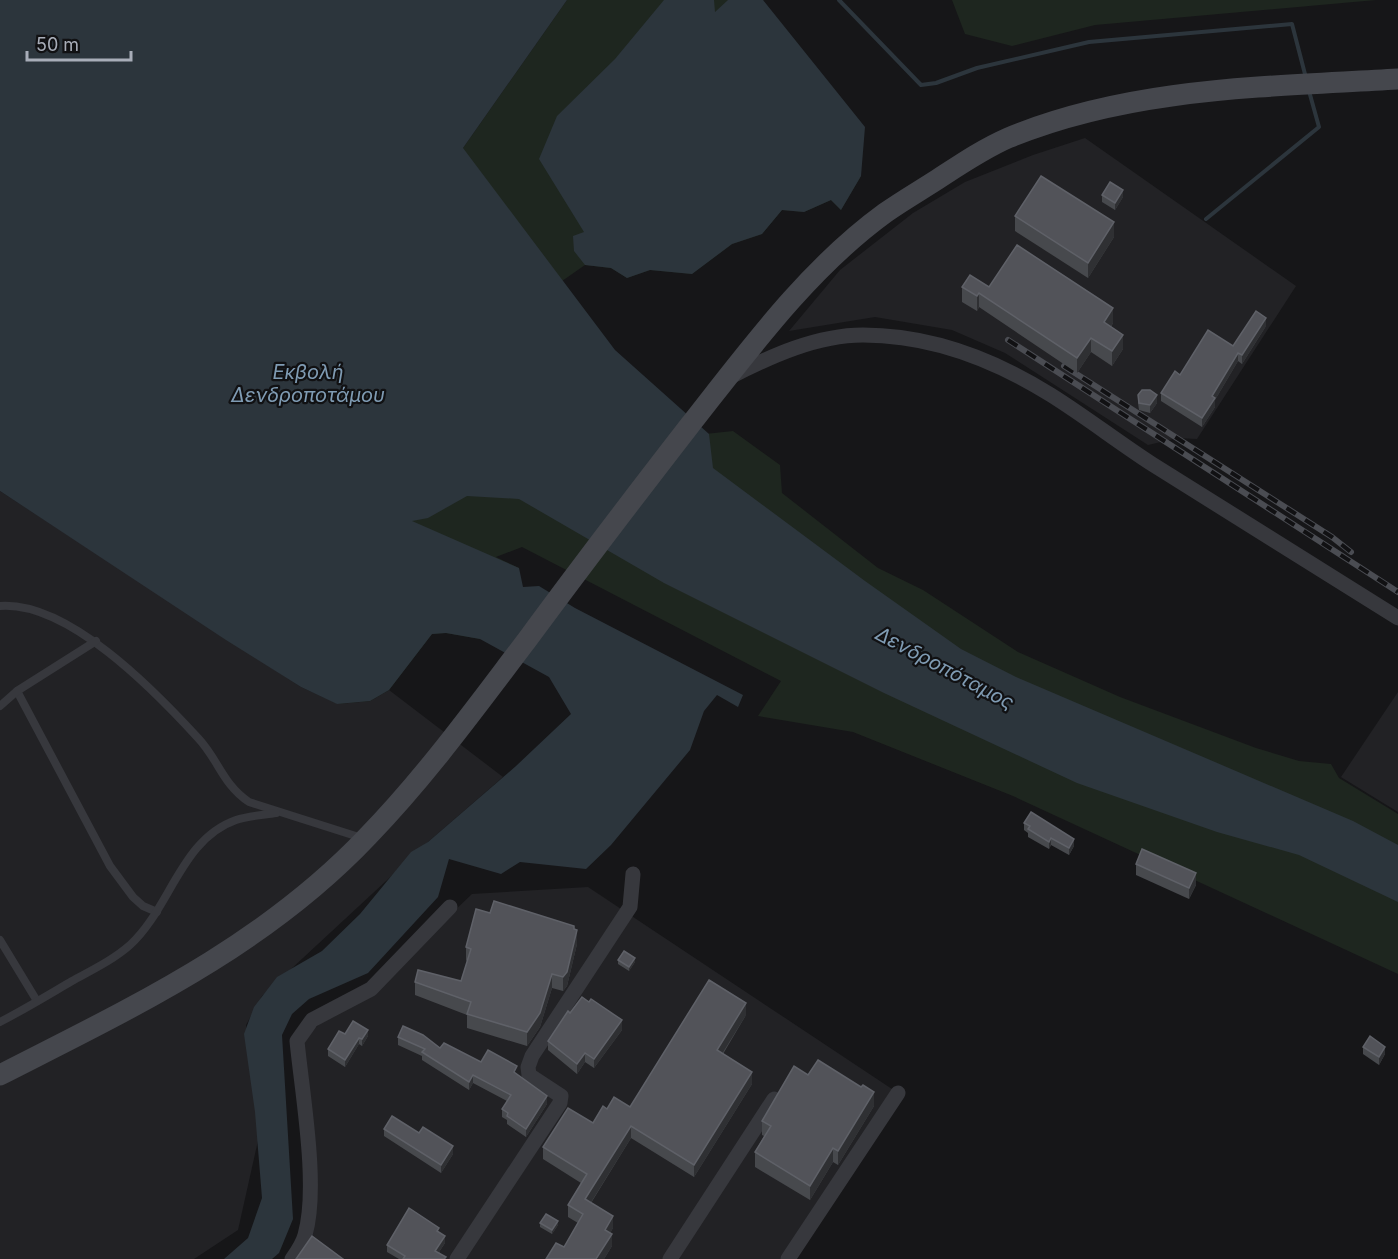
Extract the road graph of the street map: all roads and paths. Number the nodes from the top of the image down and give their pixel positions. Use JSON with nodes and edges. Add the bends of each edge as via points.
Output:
{"nodes":[{"id":1,"x":1398,"y":79,"type":"edge"},
{"id":2,"x":726,"y":379,"type":"junction"},
{"id":3,"x":0,"y":606,"type":"edge"},
{"id":4,"x":1398,"y":618,"type":"edge"},
{"id":5,"x":96,"y":641,"type":"junction"},
{"id":6,"x":17,"y":691,"type":"junction"},
{"id":7,"x":0,"y":706,"type":"edge"},
{"id":8,"x":278,"y":812,"type":"junction"},
{"id":9,"x":366,"y":839,"type":"junction"},
{"id":10,"x":633,"y":874,"type":"dead end"},
{"id":11,"x":450,"y":907,"type":"dead end"},
{"id":12,"x":157,"y":912,"type":"junction"},
{"id":13,"x":0,"y":940,"type":"edge"},
{"id":14,"x":37,"y":1001,"type":"junction"},
{"id":15,"x":0,"y":1022,"type":"edge"},
{"id":16,"x":0,"y":1075,"type":"edge"},
{"id":17,"x":898,"y":1094,"type":"dead end"},
{"id":18,"x":774,"y":1099,"type":"edge"},
{"id":19,"x":292,"y":1259,"type":"edge"},
{"id":20,"x":457,"y":1259,"type":"edge"},
{"id":21,"x":670,"y":1259,"type":"edge"},
{"id":22,"x":788,"y":1259,"type":"edge"}],
"edges":[{"from":1,"to":2,"type":"street","via":[[1155,98],[1083,112],[1005,140],[883,215],[830,260]]},
{"from":2,"to":4,"type":"street","via":[[792,349],[828,339],[863,334],[948,347],[1007,370],[1051,395],[1148,461]]},
{"from":2,"to":9,"type":"street","via":[[446,747]]},
{"from":3,"to":5,"type":"lane","via":[[16,605],[63,622]]},
{"from":5,"to":6,"type":"lane"},
{"from":5,"to":8,"type":"lane","via":[[199,739],[234,792]]},
{"from":6,"to":7,"type":"lane"},
{"from":6,"to":12,"type":"lane","via":[[110,866],[132,897]]},
{"from":8,"to":9,"type":"lane"},
{"from":8,"to":12,"type":"lane","via":[[236,820],[218,829],[185,864]]},
{"from":9,"to":16,"type":"street","via":[[274,921],[226,954],[145,1001]]},
{"from":10,"to":20,"type":"street","via":[[630,907],[528,1067],[529,1075],[561,1096],[560,1103]]},
{"from":11,"to":19,"type":"street","via":[[371,989],[312,1020],[297,1041],[310,1212],[305,1237]]},
{"from":12,"to":14,"type":"lane","via":[[131,944],[109,962]]},
{"from":13,"to":14,"type":"lane"},
{"from":14,"to":15,"type":"lane"},
{"from":17,"to":22,"type":"street"},
{"from":18,"to":21,"type":"street"}]}
